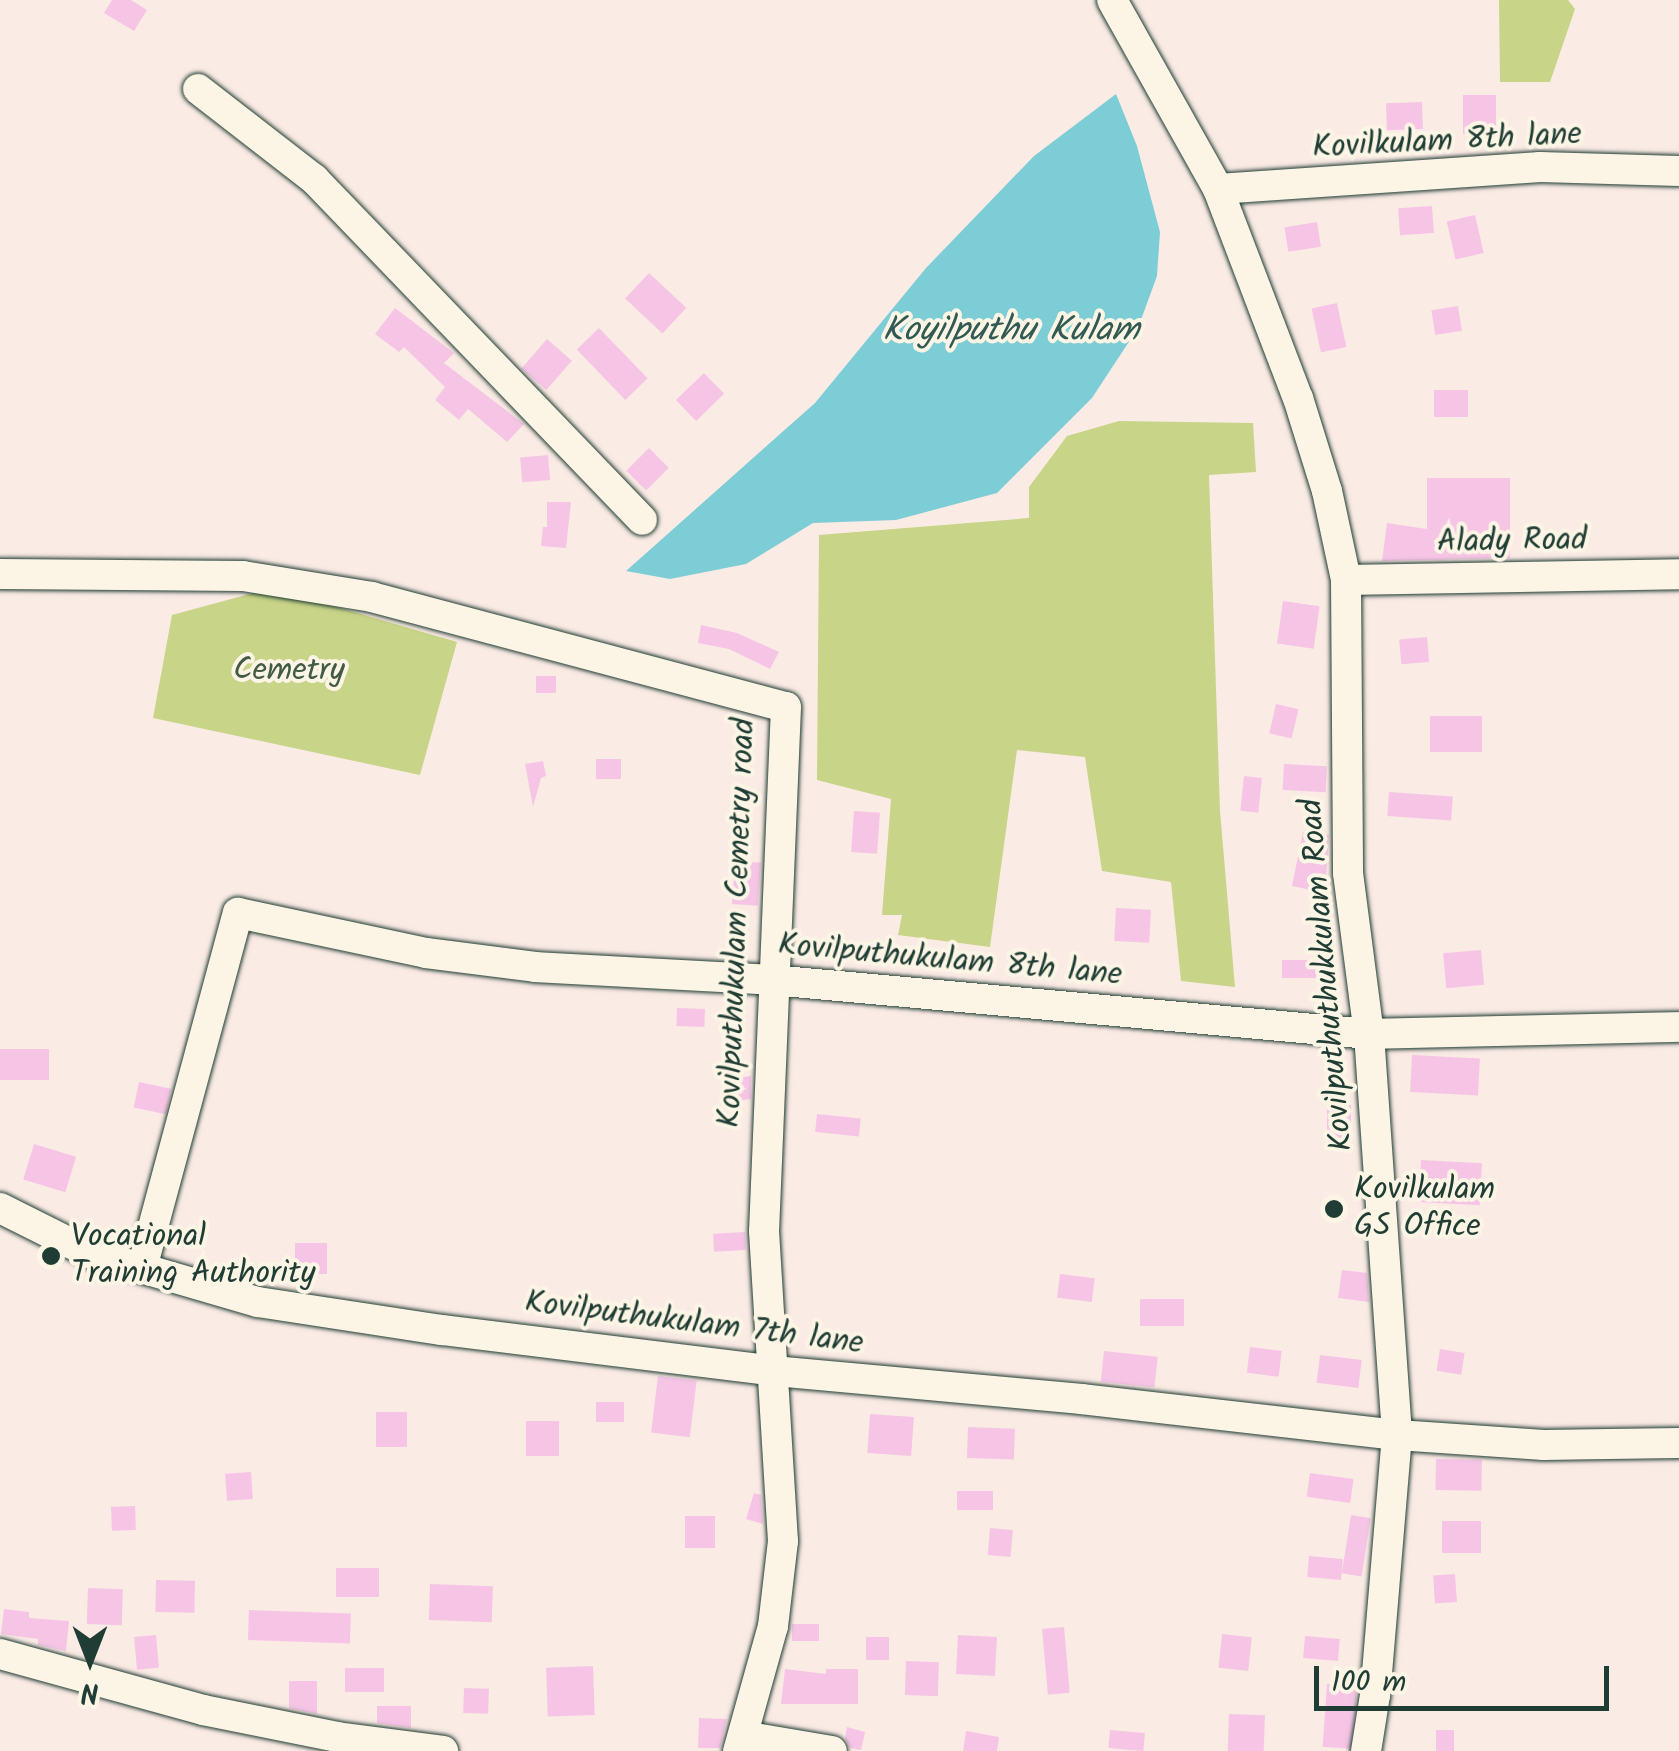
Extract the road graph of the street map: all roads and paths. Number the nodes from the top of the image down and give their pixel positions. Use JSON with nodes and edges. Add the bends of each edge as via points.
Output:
{"nodes":[{"id":1,"x":1112,"y":0,"type":"edge"},
{"id":2,"x":198,"y":89,"type":"dead end"},
{"id":3,"x":1679,"y":171,"type":"edge"},
{"id":4,"x":1218,"y":189,"type":"junction"},
{"id":5,"x":642,"y":520,"type":"dead end"},
{"id":6,"x":0,"y":574,"type":"edge"},
{"id":7,"x":1679,"y":574,"type":"edge"},
{"id":8,"x":1346,"y":580,"type":"junction"},
{"id":9,"x":772,"y":980,"type":"junction"},
{"id":10,"x":1679,"y":1026,"type":"edge"},
{"id":11,"x":1369,"y":1034,"type":"junction"},
{"id":12,"x":0,"y":1208,"type":"edge"},
{"id":13,"x":142,"y":1268,"type":"junction"},
{"id":14,"x":774,"y":1370,"type":"junction"},
{"id":15,"x":1397,"y":1435,"type":"junction"},
{"id":16,"x":1679,"y":1443,"type":"edge"},
{"id":17,"x":0,"y":1654,"type":"edge"},
{"id":18,"x":740,"y":1743,"type":"edge"},
{"id":19,"x":443,"y":1751,"type":"edge"},
{"id":20,"x":832,"y":1751,"type":"edge"},
{"id":21,"x":1366,"y":1751,"type":"edge"}],
"edges":[{"from":1,"to":4,"type":"street","name":"Kovilputhuthukkulam Road"},
{"from":2,"to":5,"type":"street","via":[[314,179]]},
{"from":3,"to":4,"type":"street","name":"Kovilkulam 8th lane","via":[[1540,167]]},
{"from":4,"to":8,"type":"street","name":"Kovilputhuthukkulam Road","via":[[1298,398]]},
{"from":6,"to":9,"type":"street","name":"Kovilputhukulam Cemetry road","via":[[243,576],[372,597],[786,708]]},
{"from":7,"to":8,"type":"street","name":"Alady Road"},
{"from":8,"to":11,"type":"street","name":"Kovilputhuthukkulam Road","via":[[1348,873]]},
{"from":9,"to":11,"type":"street","name":"Kovilputhukulam 8th lane"},
{"from":9,"to":13,"type":"street","name":"Kovilputhukulam 8th lane","via":[[535,967],[426,953],[238,913]]},
{"from":9,"to":14,"type":"street","name":"Kovilputhukulam Cemetry road","via":[[764,1231]]},
{"from":10,"to":11,"type":"street","name":"Kovilputhukulam 8th lane"},
{"from":11,"to":15,"type":"street","name":"Kovilputhuthukkulam Road"},
{"from":12,"to":13,"type":"street","name":"Kovilputhukulam 7th lane","via":[[90,1253]]},
{"from":13,"to":14,"type":"street","name":"Kovilputhukulam 7th lane","via":[[258,1302]]},
{"from":14,"to":15,"type":"street","name":"Kovilputhukulam 7th lane"},
{"from":14,"to":18,"type":"street","name":"Kovilputhukulam Cemetry road","via":[[783,1541],[773,1626]]},
{"from":15,"to":16,"type":"street","name":"Kovilputhukulam 7th lane","via":[[1544,1445]]},
{"from":15,"to":21,"type":"street","name":"Kovilputhuthukkulam Road"},
{"from":17,"to":19,"type":"street","via":[[203,1710]]},
{"from":18,"to":20,"type":"street"}]}
